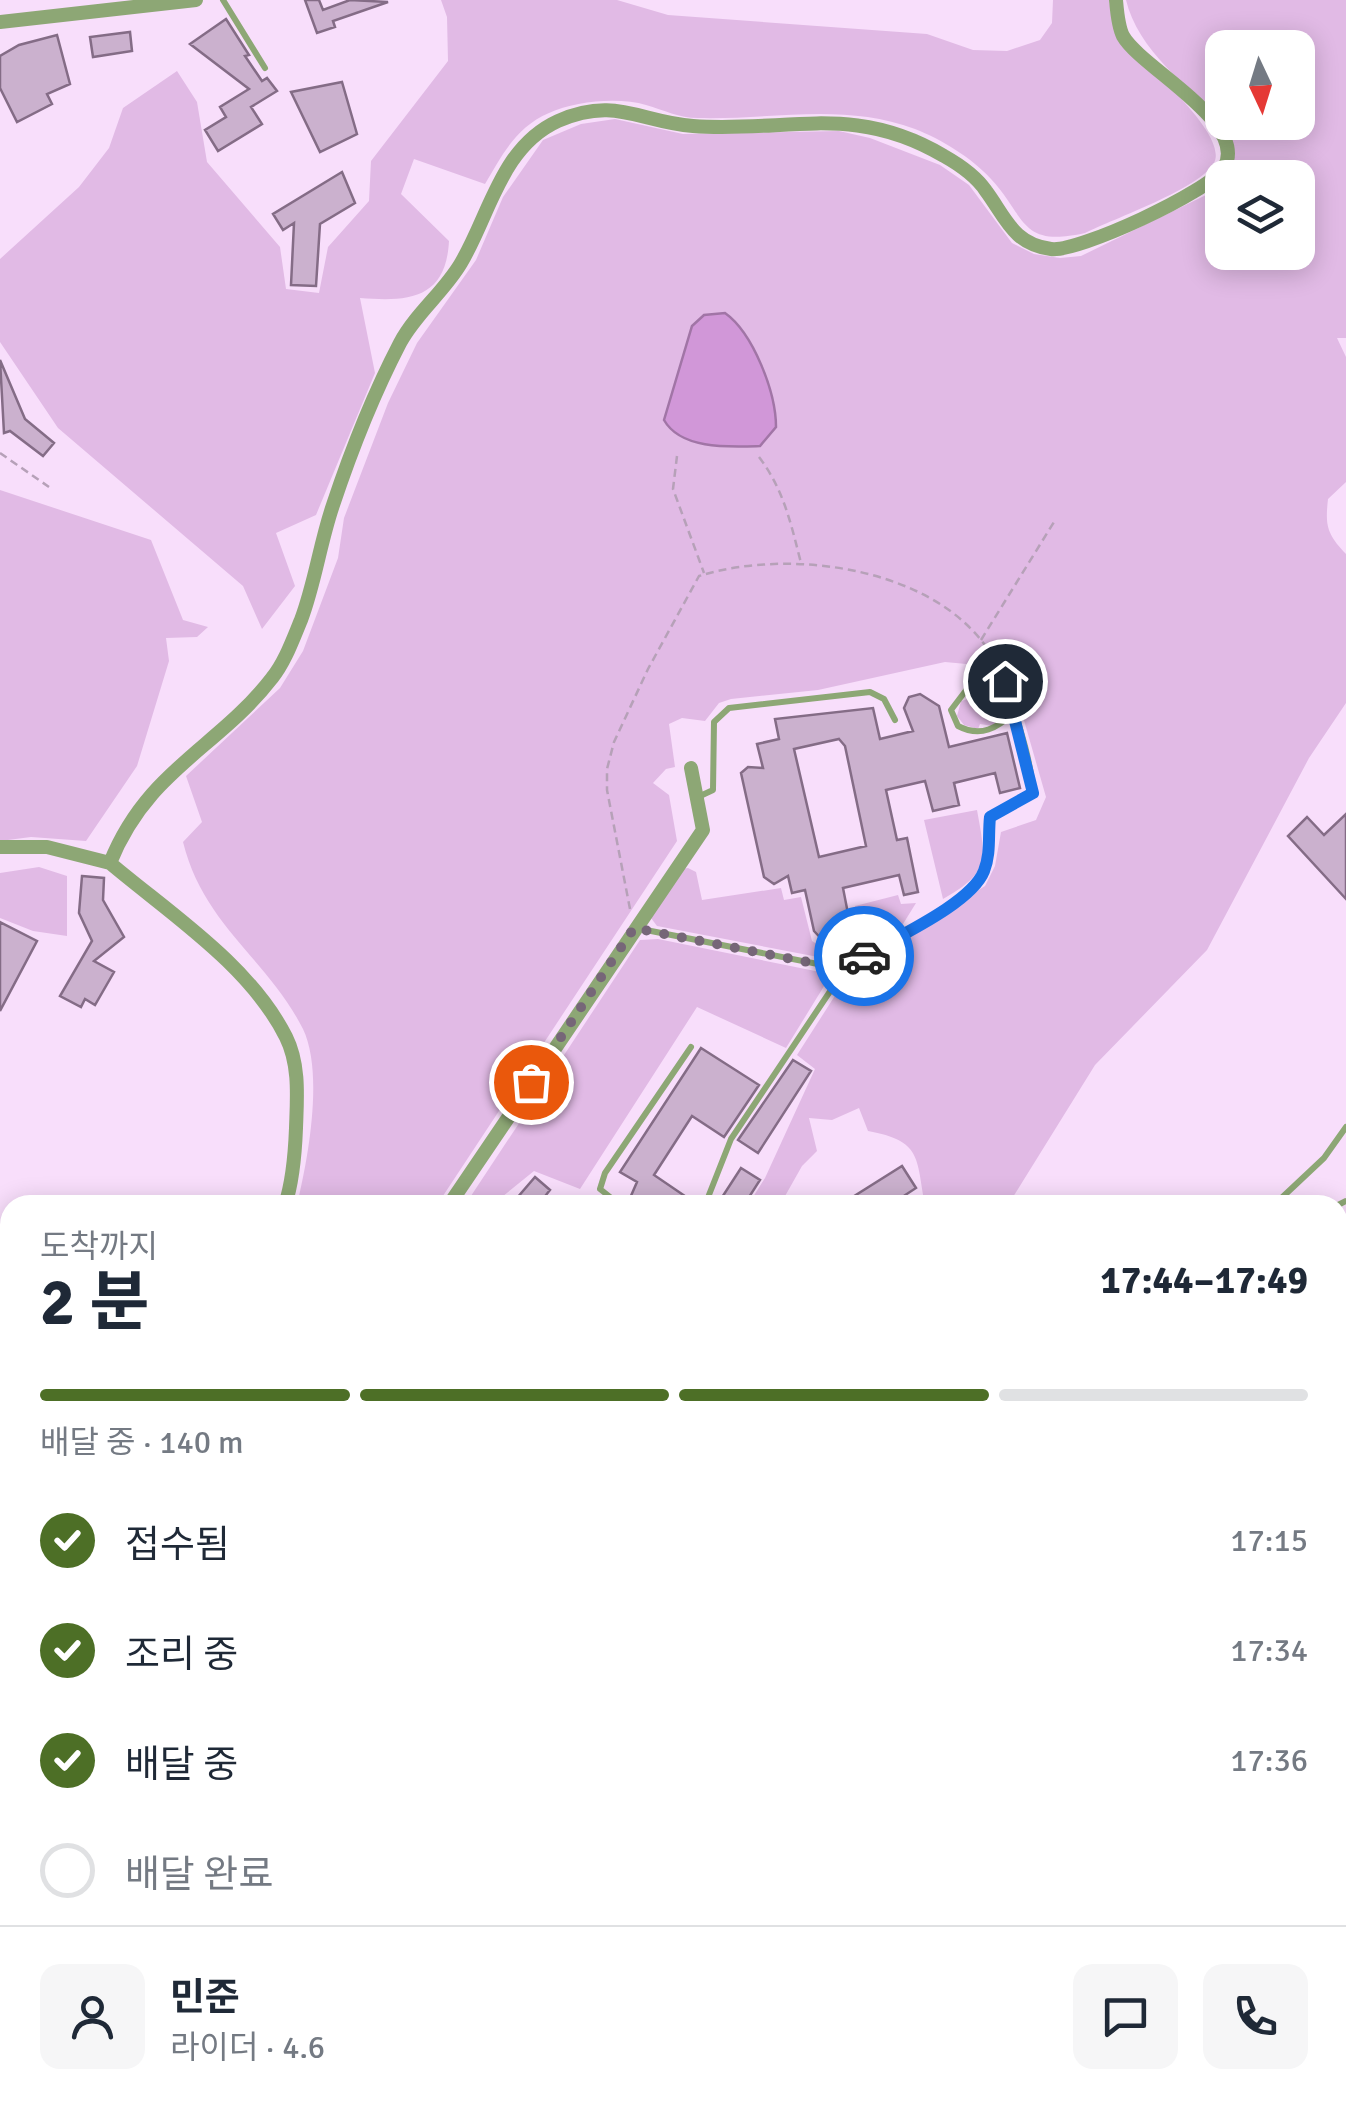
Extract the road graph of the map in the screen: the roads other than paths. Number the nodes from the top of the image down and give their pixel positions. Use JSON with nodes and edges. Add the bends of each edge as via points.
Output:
{"nodes":[{"id":1,"x":196,"y":0,"type":"edge"},
{"id":2,"x":222,"y":0,"type":"edge"},
{"id":3,"x":1116,"y":0,"type":"edge"},
{"id":4,"x":0,"y":22,"type":"edge"},
{"id":5,"x":266,"y":68,"type":"dead end"},
{"id":6,"x":1015,"y":712,"type":"junction"},
{"id":7,"x":895,"y":720,"type":"dead end"},
{"id":8,"x":691,"y":768,"type":"dead end"},
{"id":9,"x":696,"y":798,"type":"junction"},
{"id":10,"x":0,"y":847,"type":"edge"},
{"id":11,"x":110,"y":863,"type":"junction"},
{"id":12,"x":634,"y":928,"type":"junction"},
{"id":13,"x":838,"y":968,"type":"junction"},
{"id":14,"x":691,"y":1046,"type":"dead end"},
{"id":15,"x":1346,"y":1127,"type":"edge"},
{"id":16,"x":287,"y":1195,"type":"edge"},
{"id":17,"x":456,"y":1195,"type":"edge"},
{"id":18,"x":608,"y":1195,"type":"edge"},
{"id":19,"x":710,"y":1195,"type":"edge"},
{"id":20,"x":1285,"y":1195,"type":"edge"}],
"edges":[{"from":1,"to":4,"type":"street"},
{"from":2,"to":5,"type":"lane"},
{"from":3,"to":11,"type":"street","via":[[1122,34],[1218,125],[1227,153],[1224,169],[1197,190],[1068,250],[1012,233],[970,173],[915,140],[872,126],[695,126],[613,110],[581,114],[533,136],[494,190],[462,262],[394,355],[332,506],[302,618],[275,675],[171,769]]},
{"from":6,"to":6,"type":"lane","via":[[985,732],[953,721],[954,702],[967,690],[1005,681]]},
{"from":6,"to":13,"type":"lane","via":[[1033,793],[990,817],[979,882]]},
{"from":7,"to":9,"type":"lane","via":[[884,700],[870,692],[728,708],[714,722],[714,790]]},
{"from":8,"to":9,"type":"street"},
{"from":9,"to":12,"type":"street","via":[[703,830]]},
{"from":10,"to":11,"type":"street","via":[[47,847]]},
{"from":11,"to":16,"type":"street","via":[[241,978],[286,1036],[297,1099]]},
{"from":12,"to":13,"type":"lane"},
{"from":12,"to":17,"type":"street"},
{"from":13,"to":19,"type":"lane","via":[[826,998],[731,1139]]},
{"from":14,"to":18,"type":"lane","via":[[605,1173],[600,1189]]},
{"from":15,"to":20,"type":"lane"}]}
